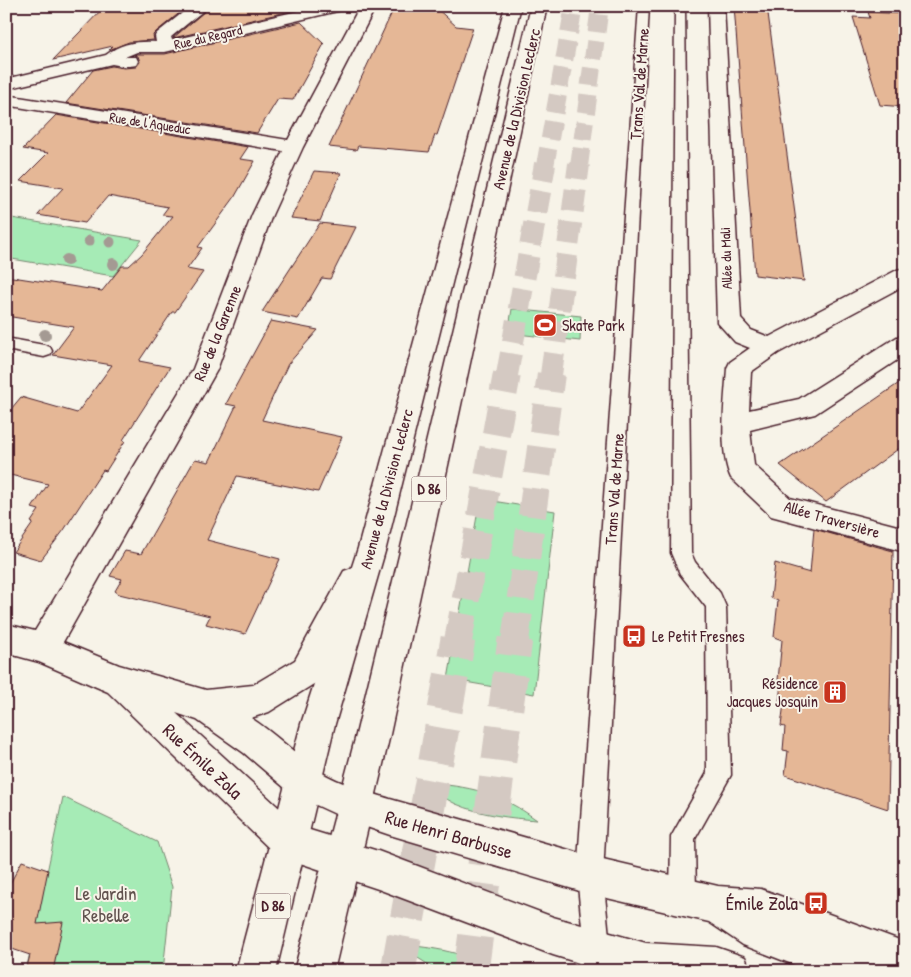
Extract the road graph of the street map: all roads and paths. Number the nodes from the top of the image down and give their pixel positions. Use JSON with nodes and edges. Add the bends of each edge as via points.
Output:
{"nodes":[{"id":1,"x":201,"y":6,"type":"edge"},
{"id":2,"x":341,"y":6,"type":"edge"},
{"id":3,"x":368,"y":6,"type":"edge"},
{"id":4,"x":513,"y":6,"type":"edge"},
{"id":5,"x":539,"y":6,"type":"edge"},
{"id":6,"x":644,"y":6,"type":"edge"},
{"id":7,"x":680,"y":6,"type":"edge"},
{"id":8,"x":716,"y":6,"type":"edge"},
{"id":9,"x":164,"y":47,"type":"junction"},
{"id":10,"x":6,"y":84,"type":"edge"},
{"id":11,"x":6,"y":100,"type":"edge"},
{"id":12,"x":294,"y":147,"type":"junction"},
{"id":13,"x":905,"y":275,"type":"edge"},
{"id":14,"x":905,"y":343,"type":"edge"},
{"id":15,"x":6,"y":344,"type":"edge"},
{"id":16,"x":770,"y":347,"type":"junction"},
{"id":17,"x":44,"y":351,"type":"dead end"},
{"id":18,"x":736,"y":422,"type":"junction"},
{"id":19,"x":905,"y":540,"type":"edge"},
{"id":20,"x":372,"y":548,"type":"junction"},
{"id":21,"x":6,"y":638,"type":"edge"},
{"id":22,"x":42,"y":648,"type":"junction"},
{"id":23,"x":117,"y":680,"type":"junction"},
{"id":24,"x":206,"y":706,"type":"junction"},
{"id":25,"x":304,"y":782,"type":"junction"},
{"id":26,"x":355,"y":805,"type":"junction"},
{"id":27,"x":289,"y":842,"type":"junction"},
{"id":28,"x":343,"y":857,"type":"junction"},
{"id":29,"x":590,"y":875,"type":"junction"},
{"id":30,"x":701,"y":901,"type":"junction"},
{"id":31,"x":596,"y":959,"type":"edge"},
{"id":32,"x":905,"y":962,"type":"edge"},
{"id":33,"x":649,"y":968,"type":"edge"},
{"id":34,"x":256,"y":971,"type":"edge"},
{"id":35,"x":314,"y":971,"type":"edge"},
{"id":36,"x":731,"y":971,"type":"edge"},
{"id":37,"x":862,"y":971,"type":"edge"}],
"edges":[{"from":1,"to":9,"type":"street","via":[[163,36]]},
{"from":2,"to":9,"type":"street","name":"Rue du Regard"},
{"from":3,"to":12,"type":"street","name":"Rue de la Garenne"},
{"from":4,"to":20,"type":"street","name":"Avenue de la Division Leclerc","number":"D 86"},
{"from":5,"to":26,"type":"street","name":"Avenue de la Division Leclerc","number":"D 86"},
{"from":6,"to":29,"type":"lane","name":"Trans Val de Marne"},
{"from":7,"to":30,"type":"lane","via":[[682,553],[683,560],[713,599],[716,608],[719,775],[683,837]]},
{"from":8,"to":16,"type":"street","name":"Allée du Mali","via":[[729,322],[743,336]]},
{"from":9,"to":10,"type":"street","name":"Rue du Regard","via":[[154,55],[125,62],[112,60]]},
{"from":11,"to":12,"type":"street","name":"Rue de l'Aqueduc"},
{"from":12,"to":22,"type":"street","name":"Rue de la Garenne","via":[[262,215],[205,370]]},
{"from":13,"to":16,"type":"street"},
{"from":14,"to":18,"type":"street","via":[[806,407]]},
{"from":15,"to":17,"type":"lane"},
{"from":16,"to":18,"type":"street","via":[[740,368]]},
{"from":18,"to":19,"type":"street","name":"Allée Traversière","via":[[741,470],[781,508]]},
{"from":20,"to":24,"type":"street","via":[[306,671],[257,701]]},
{"from":20,"to":25,"type":"street","name":"Avenue de la Division Leclerc","number":"D 86","via":[[331,680]]},
{"from":21,"to":22,"type":"street","name":"Rue Émile Zola"},
{"from":22,"to":23,"type":"street","name":"Rue Émile Zola"},
{"from":23,"to":24,"type":"street","name":"Rue Émile Zola"},
{"from":23,"to":27,"type":"street","name":"Rue Émile Zola"},
{"from":24,"to":25,"type":"street","name":"Rue Henri Barbusse","via":[[256,741]]},
{"from":25,"to":26,"type":"street","name":"Rue Henri Barbusse"},
{"from":25,"to":27,"type":"street","name":"Avenue de la Division Leclerc","number":"D 86"},
{"from":26,"to":28,"type":"street","name":"Avenue de la Division Leclerc","number":"D 86"},
{"from":26,"to":29,"type":"street","name":"Rue Henri Barbusse"},
{"from":27,"to":28,"type":"street"},
{"from":27,"to":34,"type":"street","name":"Avenue de la Division Leclerc","number":"D 86"},
{"from":28,"to":31,"type":"street","via":[[552,936]]},
{"from":28,"to":35,"type":"street","name":"Avenue de la Division Leclerc","number":"D 86"},
{"from":29,"to":30,"type":"street","name":"Rue Henri Barbusse"},
{"from":29,"to":31,"type":"lane","name":"Trans Val de Marne"},
{"from":30,"to":32,"type":"street","name":"Rue Henri Barbusse","via":[[761,908]]},
{"from":30,"to":37,"type":"street","name":"Rue Henri Barbusse","via":[[757,931]]},
{"from":31,"to":33,"type":"street"},
{"from":33,"to":36,"type":"street","via":[[716,967]]}]}
